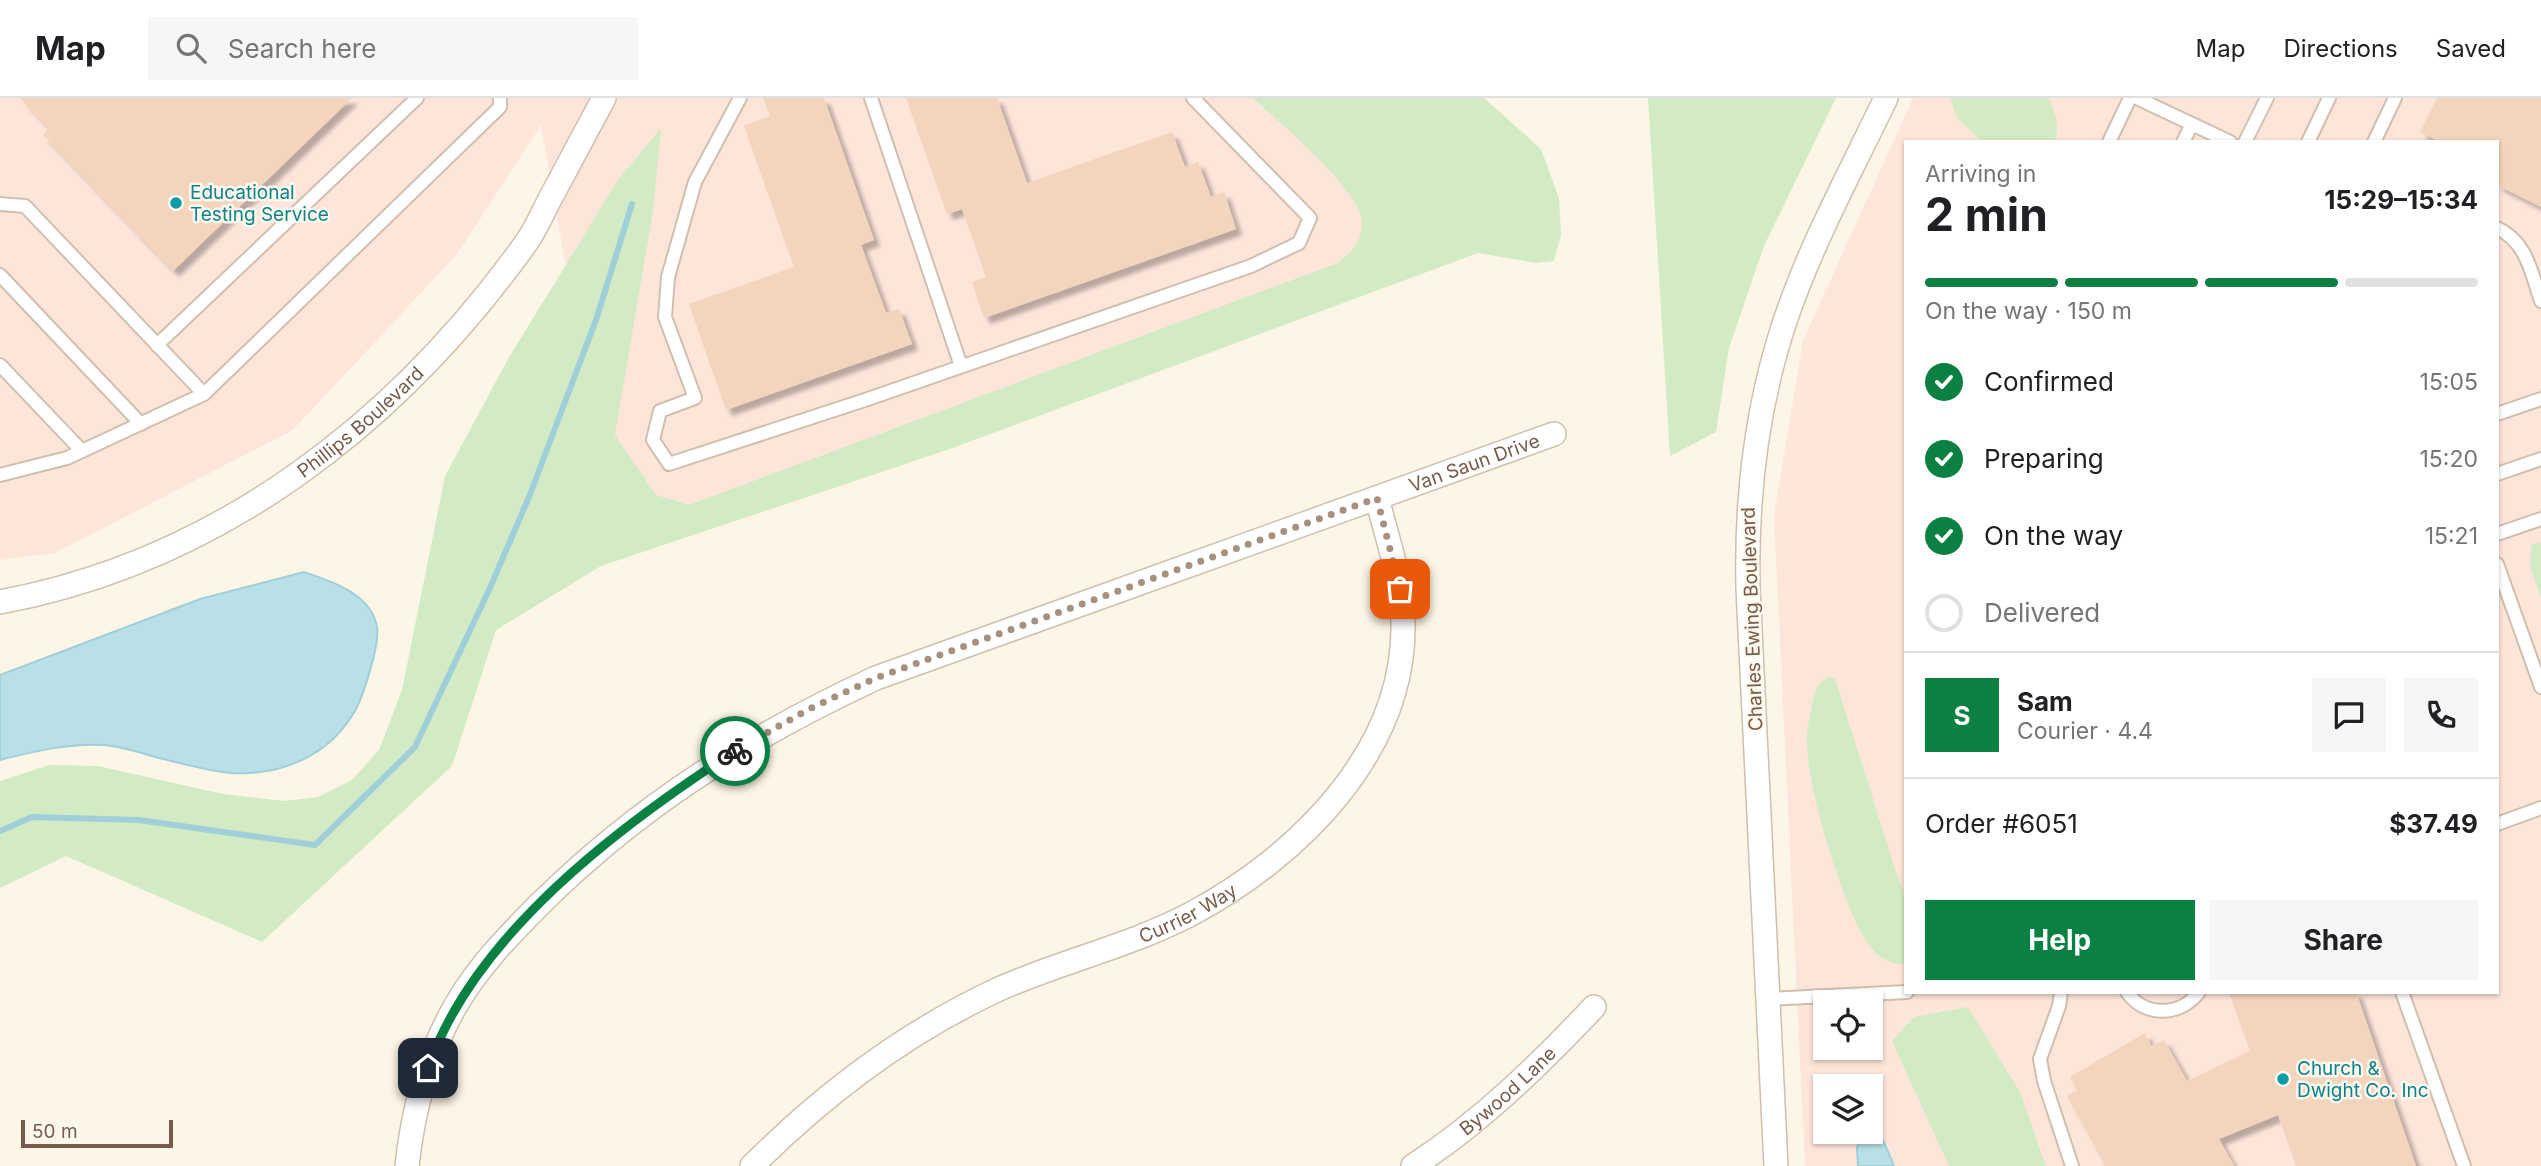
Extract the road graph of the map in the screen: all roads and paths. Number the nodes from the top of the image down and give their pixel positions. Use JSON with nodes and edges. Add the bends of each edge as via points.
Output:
{"nodes":[{"id":1,"x":417,"y":98,"type":"edge"},
{"id":2,"x":500,"y":98,"type":"edge"},
{"id":3,"x":604,"y":98,"type":"edge"},
{"id":4,"x":740,"y":98,"type":"edge"},
{"id":5,"x":871,"y":98,"type":"edge"},
{"id":6,"x":1193,"y":98,"type":"edge"},
{"id":7,"x":1886,"y":98,"type":"edge"},
{"id":8,"x":2130,"y":98,"type":"edge"},
{"id":9,"x":2137,"y":98,"type":"edge"},
{"id":10,"x":2267,"y":98,"type":"edge"},
{"id":11,"x":2329,"y":98,"type":"edge"},
{"id":12,"x":2395,"y":98,"type":"edge"},
{"id":13,"x":2192,"y":124,"type":"junction"},
{"id":14,"x":2110,"y":140,"type":"edge"},
{"id":15,"x":2184,"y":140,"type":"edge"},
{"id":16,"x":2226,"y":140,"type":"edge"},
{"id":17,"x":2246,"y":140,"type":"edge"},
{"id":18,"x":2309,"y":140,"type":"edge"},
{"id":19,"x":2375,"y":140,"type":"edge"},
{"id":20,"x":0,"y":204,"type":"edge"},
{"id":21,"x":2499,"y":229,"type":"edge"},
{"id":22,"x":0,"y":275,"type":"edge"},
{"id":23,"x":2541,"y":301,"type":"edge"},
{"id":24,"x":157,"y":345,"type":"junction"},
{"id":25,"x":0,"y":365,"type":"edge"},
{"id":26,"x":961,"y":366,"type":"junction"},
{"id":27,"x":204,"y":394,"type":"junction"},
{"id":28,"x":2541,"y":399,"type":"edge"},
{"id":29,"x":2499,"y":413,"type":"edge"},
{"id":30,"x":141,"y":424,"type":"junction"},
{"id":31,"x":1554,"y":434,"type":"dead end"},
{"id":32,"x":82,"y":452,"type":"junction"},
{"id":33,"x":2541,"y":459,"type":"edge"},
{"id":34,"x":0,"y":461,"type":"edge"},
{"id":35,"x":5,"y":473,"type":"edge"},
{"id":36,"x":2499,"y":473,"type":"edge"},
{"id":37,"x":1377,"y":498,"type":"junction"},
{"id":38,"x":2541,"y":519,"type":"edge"},
{"id":39,"x":2499,"y":533,"type":"edge"},
{"id":40,"x":2499,"y":571,"type":"edge"},
{"id":41,"x":0,"y":602,"type":"edge"},
{"id":42,"x":2541,"y":687,"type":"edge"},
{"id":43,"x":2541,"y":808,"type":"edge"},
{"id":44,"x":2499,"y":823,"type":"edge"},
{"id":45,"x":1904,"y":992,"type":"edge"},
{"id":46,"x":2061,"y":994,"type":"edge"},
{"id":47,"x":2129,"y":994,"type":"edge"},
{"id":48,"x":2197,"y":994,"type":"edge"},
{"id":49,"x":2403,"y":994,"type":"edge"},
{"id":50,"x":1768,"y":999,"type":"junction"},
{"id":51,"x":1594,"y":1007,"type":"dead end"},
{"id":52,"x":407,"y":1166,"type":"edge"},
{"id":53,"x":752,"y":1166,"type":"edge"},
{"id":54,"x":1413,"y":1166,"type":"edge"},
{"id":55,"x":1776,"y":1166,"type":"edge"},
{"id":56,"x":2072,"y":1166,"type":"edge"},
{"id":57,"x":2464,"y":1166,"type":"edge"}],
"edges":[{"from":1,"to":24,"type":"lane"},
{"from":2,"to":27,"type":"lane","via":[[500,107]]},
{"from":3,"to":41,"type":"street","name":"Phillips Boulevard","via":[[528,241],[447,343],[366,423],[252,505],[189,539],[71,585]]},
{"from":4,"to":26,"type":"lane","via":[[695,182],[668,277],[665,317],[695,398],[660,411],[653,440],[668,464]]},
{"from":5,"to":26,"type":"lane"},
{"from":6,"to":26,"type":"lane","via":[[1310,218],[1299,243],[1251,265]]},
{"from":7,"to":50,"type":"street","name":"Charles Ewing Boulevard","via":[[1785,320],[1754,452],[1748,588]]},
{"from":8,"to":14,"type":"lane"},
{"from":9,"to":13,"type":"lane"},
{"from":10,"to":17,"type":"lane"},
{"from":11,"to":18,"type":"lane"},
{"from":12,"to":19,"type":"lane"},
{"from":13,"to":15,"type":"lane"},
{"from":13,"to":16,"type":"lane"},
{"from":20,"to":24,"type":"lane","via":[[24,206]]},
{"from":21,"to":23,"type":"lane","via":[[2523,249]]},
{"from":22,"to":30,"type":"lane"},
{"from":24,"to":27,"type":"lane"},
{"from":25,"to":32,"type":"lane"},
{"from":27,"to":30,"type":"lane"},
{"from":28,"to":29,"type":"lane"},
{"from":30,"to":32,"type":"lane"},
{"from":31,"to":37,"type":"street","name":"Van Saun Drive"},
{"from":32,"to":35,"type":"lane"},
{"from":33,"to":36,"type":"lane"},
{"from":34,"to":35,"type":"lane"},
{"from":37,"to":52,"type":"street","name":"Van Saun Drive","via":[[876,678],[787,721],[682,785],[566,878],[477,973],[435,1047],[420,1090]]},
{"from":37,"to":53,"type":"street","name":"Currier Way","via":[[1400,589],[1403,621],[1395,693],[1366,755],[1307,829],[1271,862],[1190,914],[1054,966],[943,1018],[842,1084]]},
{"from":38,"to":39,"type":"lane"},
{"from":40,"to":42,"type":"lane"},
{"from":43,"to":44,"type":"lane"},
{"from":45,"to":50,"type":"lane"},
{"from":46,"to":56,"type":"lane","via":[[2040,1059]]},
{"from":47,"to":48,"type":"lane","via":[[2157,1011],[2186,1005]]},
{"from":49,"to":57,"type":"lane"},
{"from":50,"to":55,"type":"street","name":"Charles Ewing Boulevard"},
{"from":51,"to":54,"type":"street","name":"Bywood Lane","via":[[1488,1110]]}]}
